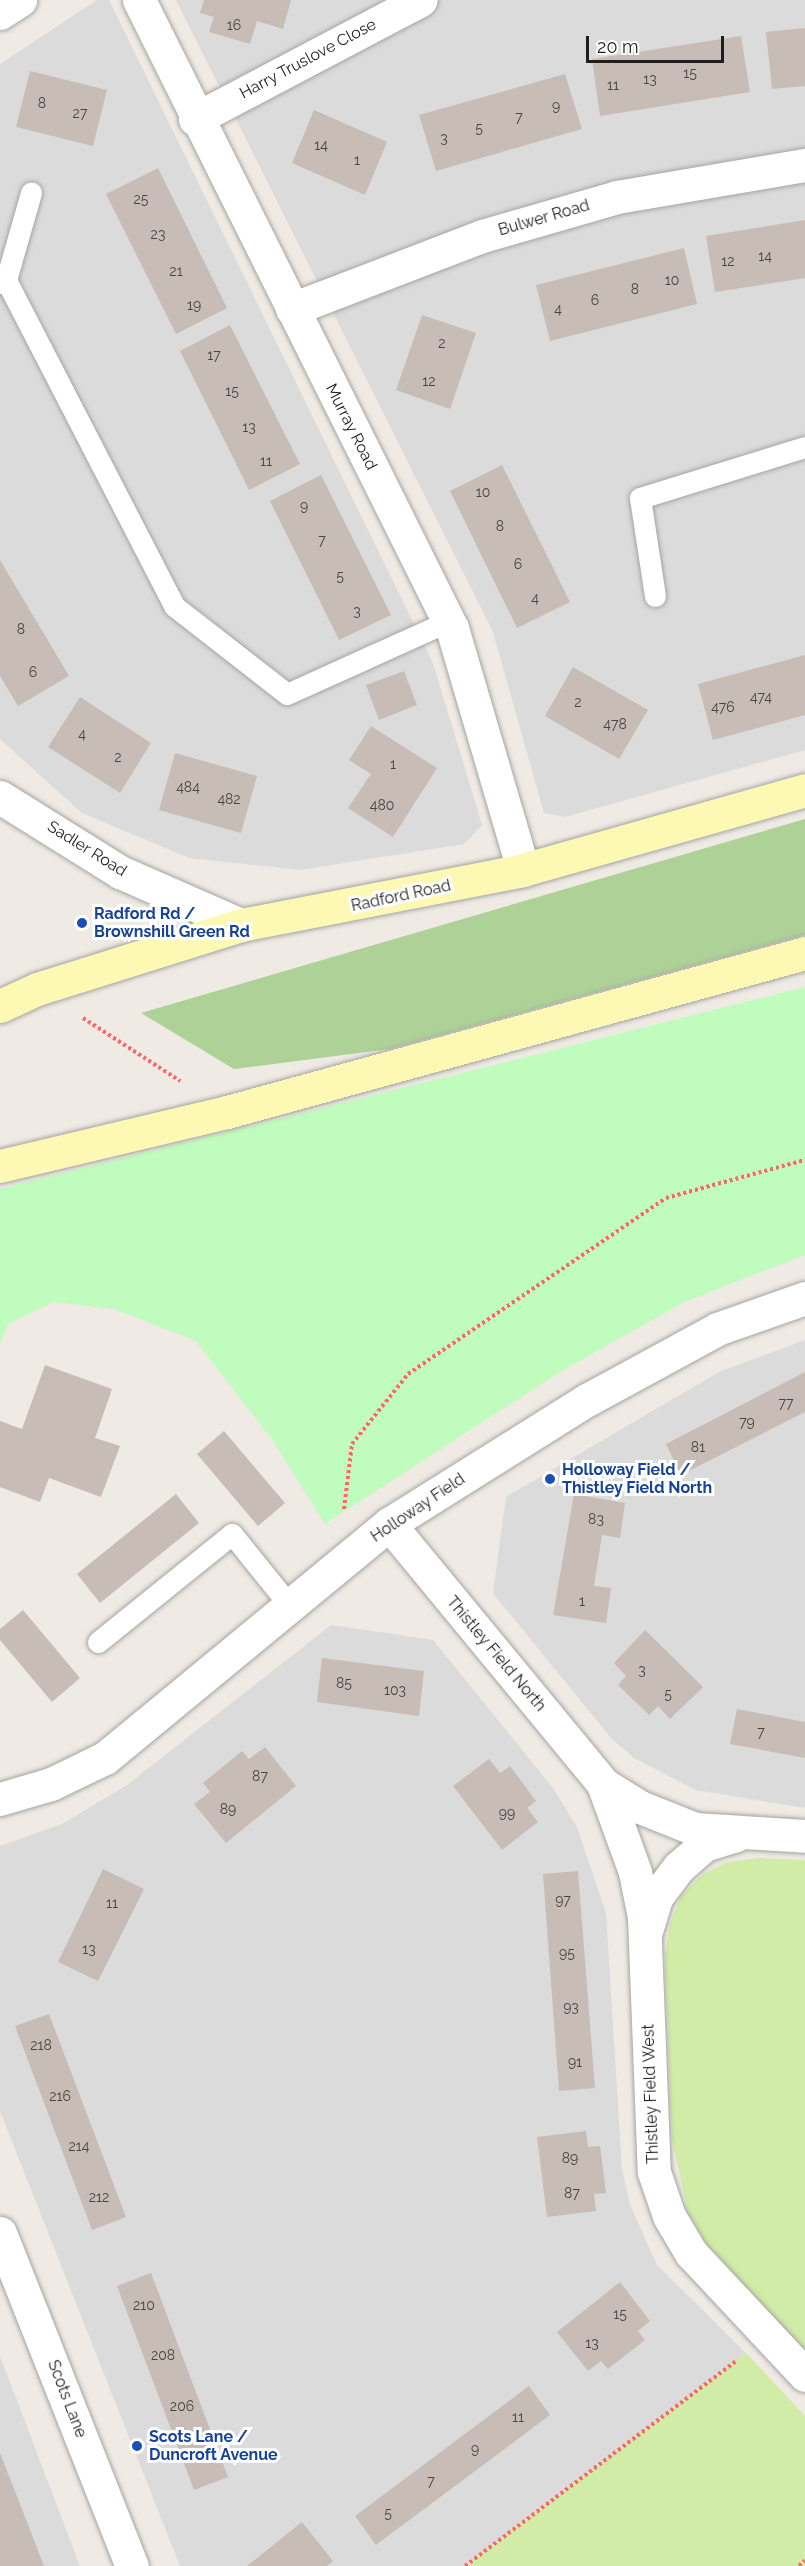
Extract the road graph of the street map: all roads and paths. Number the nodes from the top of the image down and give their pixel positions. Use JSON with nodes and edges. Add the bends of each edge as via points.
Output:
{"nodes":[{"id":1,"x":20,"y":0,"type":"edge"},
{"id":2,"x":139,"y":0,"type":"edge"},
{"id":3,"x":421,"y":0,"type":"edge"},
{"id":4,"x":0,"y":13,"type":"edge"},
{"id":5,"x":195,"y":119,"type":"junction"},
{"id":6,"x":805,"y":165,"type":"edge"},
{"id":7,"x":31,"y":193,"type":"dead end"},
{"id":8,"x":3,"y":281,"type":"edge"},
{"id":9,"x":292,"y":309,"type":"junction"},
{"id":10,"x":805,"y":447,"type":"edge"},
{"id":11,"x":655,"y":596,"type":"dead end"},
{"id":12,"x":449,"y":621,"type":"junction"},
{"id":13,"x":805,"y":790,"type":"edge"},
{"id":14,"x":0,"y":797,"type":"edge"},
{"id":15,"x":523,"y":870,"type":"junction"},
{"id":16,"x":241,"y":925,"type":"junction"},
{"id":17,"x":805,"y":953,"type":"edge"},
{"id":18,"x":37,"y":989,"type":"junction"},
{"id":19,"x":0,"y":1006,"type":"edge"},
{"id":20,"x":227,"y":1112,"type":"junction"},
{"id":21,"x":805,"y":1160,"type":"edge"},
{"id":22,"x":0,"y":1166,"type":"edge"},
{"id":23,"x":805,"y":1298,"type":"edge"},
{"id":24,"x":389,"y":1524,"type":"junction"},
{"id":25,"x":336,"y":1569,"type":"junction"},
{"id":26,"x":290,"y":1606,"type":"junction"},
{"id":27,"x":98,"y":1642,"type":"dead end"},
{"id":28,"x":603,"y":1784,"type":"junction"},
{"id":29,"x":0,"y":1798,"type":"edge"},
{"id":30,"x":741,"y":1834,"type":"junction"},
{"id":31,"x":805,"y":1836,"type":"edge"},
{"id":32,"x":645,"y":1940,"type":"junction"},
{"id":33,"x":0,"y":2233,"type":"edge"},
{"id":34,"x":766,"y":2334,"type":"junction"},
{"id":35,"x":805,"y":2375,"type":"edge"},
{"id":36,"x":805,"y":2560,"type":"edge"},
{"id":37,"x":132,"y":2566,"type":"edge"},
{"id":38,"x":465,"y":2566,"type":"edge"},
{"id":39,"x":799,"y":2566,"type":"edge"}],
"edges":[{"from":1,"to":4,"type":"street"},
{"from":2,"to":5,"type":"street","name":"Murray Road"},
{"from":3,"to":5,"type":"street","name":"Harry Truslove Close"},
{"from":5,"to":9,"type":"street","name":"Murray Road"},
{"from":6,"to":9,"type":"street","name":"Bulwer Road","via":[[617,197],[482,236]]},
{"from":7,"to":8,"type":"lane"},
{"from":8,"to":12,"type":"lane","via":[[174,606],[278,687],[288,694]]},
{"from":9,"to":12,"type":"street","name":"Murray Road"},
{"from":10,"to":11,"type":"lane","via":[[640,498]]},
{"from":12,"to":15,"type":"street","name":"Murray Road"},
{"from":13,"to":15,"type":"main road","name":"Radford Road"},
{"from":14,"to":16,"type":"street","name":"Sadler Road","via":[[120,872]]},
{"from":15,"to":16,"type":"main road","name":"Radford Road"},
{"from":16,"to":18,"type":"main road","name":"Radford Road"},
{"from":17,"to":20,"type":"main road"},
{"from":18,"to":19,"type":"main road","name":"Radford Road"},
{"from":18,"to":20,"type":"path"},
{"from":20,"to":22,"type":"main road"},
{"from":21,"to":25,"type":"path","via":[[666,1198],[408,1374],[352,1444]]},
{"from":23,"to":24,"type":"street","name":"Holloway Field","via":[[717,1329],[587,1400]]},
{"from":24,"to":25,"type":"street","name":"Holloway Field"},
{"from":24,"to":28,"type":"street","name":"Thistley Field North"},
{"from":25,"to":26,"type":"street","name":"Holloway Field"},
{"from":26,"to":27,"type":"lane","via":[[232,1534]]},
{"from":26,"to":29,"type":"street","name":"Holloway Field","via":[[105,1758],[51,1784]]},
{"from":28,"to":30,"type":"street","via":[[667,1820]]},
{"from":28,"to":32,"type":"street","name":"Thistley Field West","via":[[635,1872]]},
{"from":30,"to":31,"type":"street"},
{"from":30,"to":32,"type":"street","name":"Thistley Field West","via":[[705,1845],[679,1867],[657,1896]]},
{"from":32,"to":34,"type":"street","name":"Thistley Field West","via":[[654,2172],[669,2216],[691,2253]]},
{"from":33,"to":37,"type":"street","name":"Scots Lane"},
{"from":34,"to":35,"type":"street","name":"Thistley Field West"},
{"from":34,"to":38,"type":"path"},
{"from":36,"to":39,"type":"path"}]}
